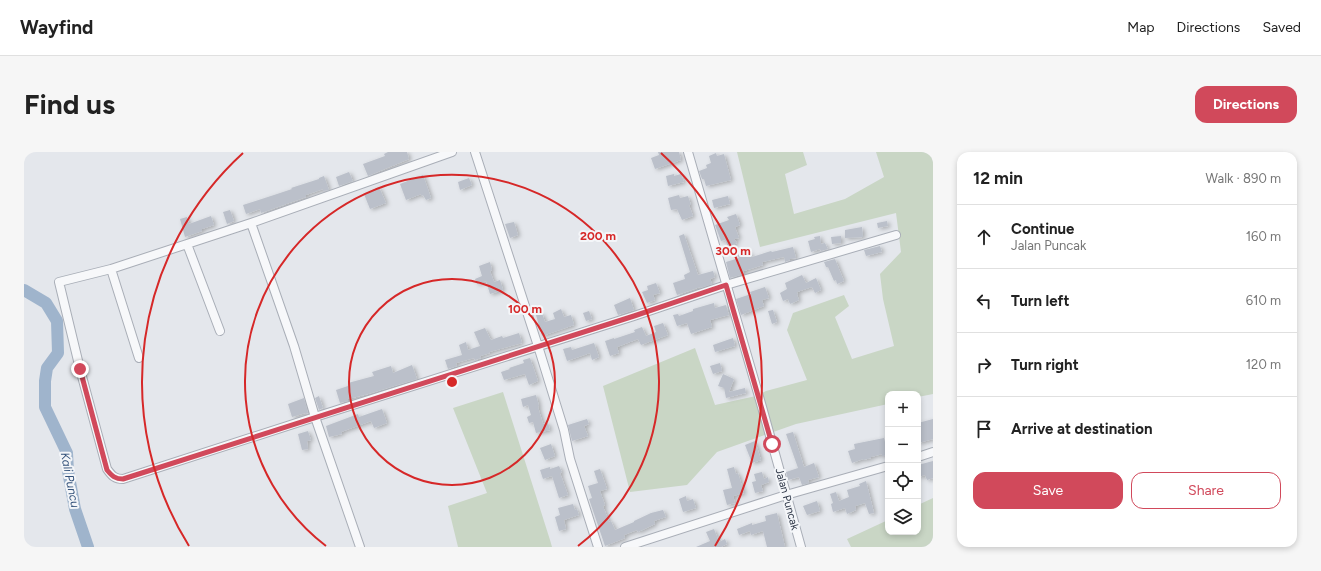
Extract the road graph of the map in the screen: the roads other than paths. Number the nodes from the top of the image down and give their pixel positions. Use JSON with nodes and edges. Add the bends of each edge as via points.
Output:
{"nodes":[{"id":1,"x":452,"y":152,"type":"edge"},
{"id":2,"x":476,"y":152,"type":"edge"},
{"id":3,"x":688,"y":152,"type":"edge"},
{"id":4,"x":251,"y":223,"type":"junction"},
{"id":5,"x":896,"y":235,"type":"dead end"},
{"id":6,"x":187,"y":244,"type":"junction"},
{"id":7,"x":111,"y":269,"type":"junction"},
{"id":8,"x":726,"y":285,"type":"junction"},
{"id":9,"x":220,"y":331,"type":"dead end"},
{"id":10,"x":538,"y":346,"type":"junction"},
{"id":11,"x":139,"y":358,"type":"dead end"},
{"id":12,"x":315,"y":417,"type":"junction"},
{"id":13,"x":933,"y":452,"type":"edge"},
{"id":14,"x":921,"y":456,"type":"edge"},
{"id":15,"x":885,"y":467,"type":"edge"},
{"id":16,"x":786,"y":495,"type":"junction"},
{"id":17,"x":360,"y":547,"type":"edge"},
{"id":18,"x":598,"y":547,"type":"edge"},
{"id":19,"x":625,"y":547,"type":"edge"},
{"id":20,"x":801,"y":547,"type":"edge"}],
"edges":[{"from":1,"to":4,"type":"street"},
{"from":2,"to":10,"type":"street"},
{"from":3,"to":8,"type":"street","name":"Jalan Puncak"},
{"from":4,"to":6,"type":"street"},
{"from":4,"to":12,"type":"street","via":[[294,346]]},
{"from":5,"to":8,"type":"street"},
{"from":6,"to":7,"type":"street"},
{"from":6,"to":9,"type":"street"},
{"from":7,"to":11,"type":"street"},
{"from":7,"to":12,"type":"street","via":[[59,282],[107,470],[112,476],[123,479]]},
{"from":8,"to":10,"type":"street"},
{"from":8,"to":16,"type":"street","name":"Jalan Puncak"},
{"from":10,"to":12,"type":"street"},
{"from":10,"to":18,"type":"street"},
{"from":12,"to":17,"type":"street"},
{"from":13,"to":14,"type":"street"},
{"from":15,"to":16,"type":"street"},
{"from":16,"to":19,"type":"street"},
{"from":16,"to":20,"type":"street","name":"Jalan Puncak"}]}
